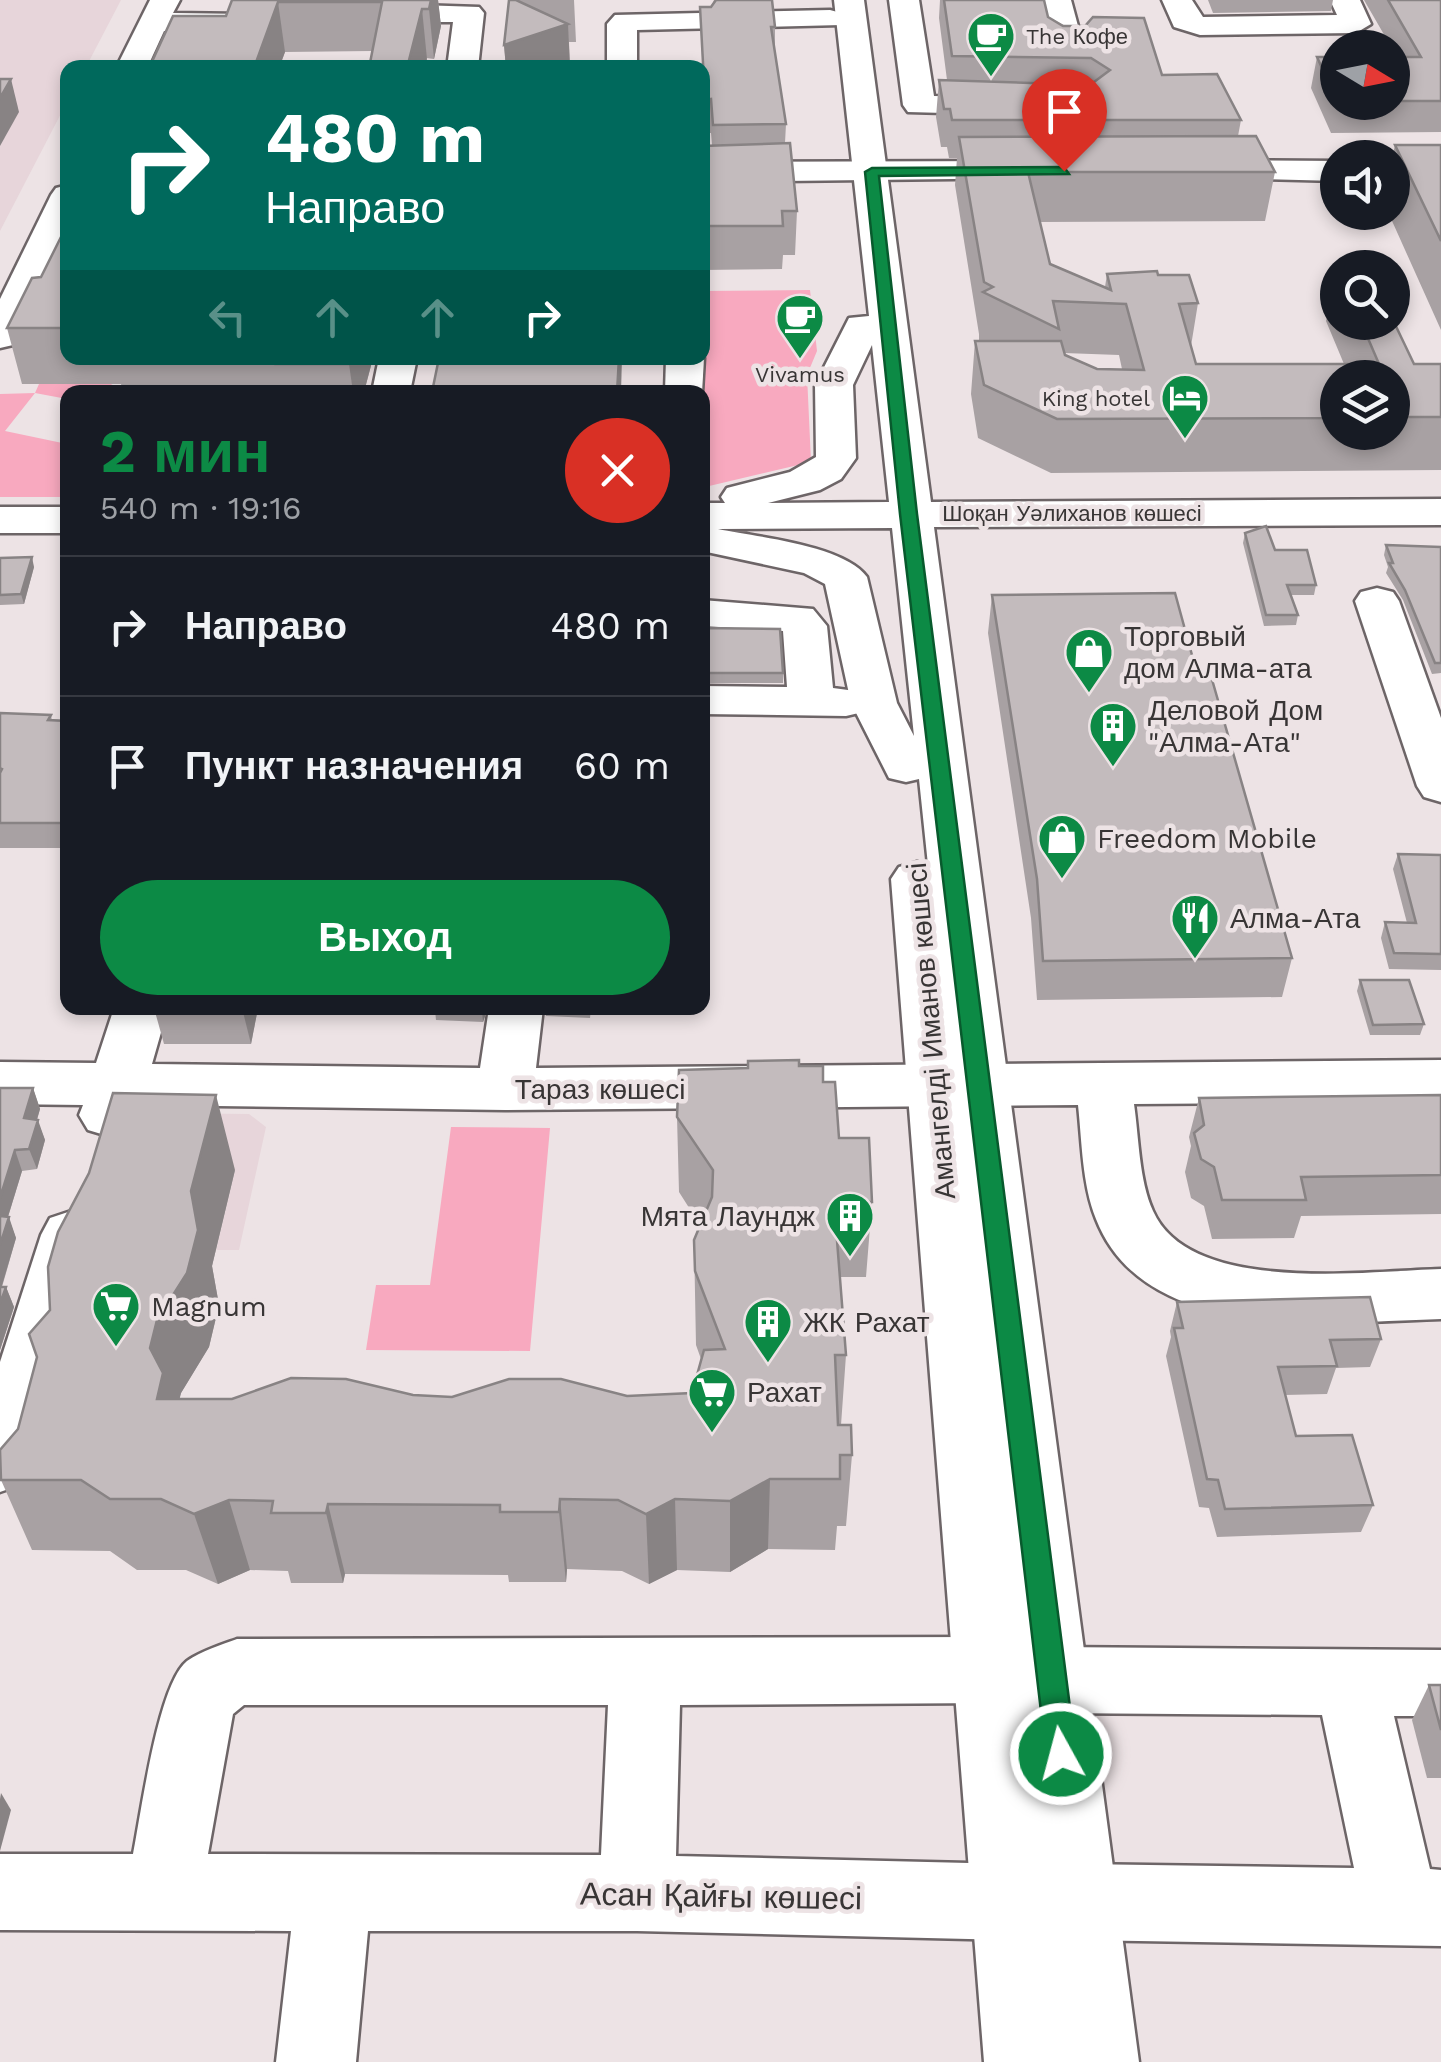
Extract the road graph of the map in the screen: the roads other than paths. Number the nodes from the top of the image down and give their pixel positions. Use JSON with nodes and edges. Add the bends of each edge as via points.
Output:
{"nodes":[{"id":1,"x":904,"y":0,"type":"edge"},
{"id":2,"x":1056,"y":0,"type":"edge"},
{"id":3,"x":1177,"y":0,"type":"edge"},
{"id":4,"x":1346,"y":0,"type":"edge"},
{"id":5,"x":836,"y":6,"type":"edge"},
{"id":6,"x":679,"y":10,"type":"edge"},
{"id":7,"x":159,"y":11,"type":"edge"},
{"id":8,"x":268,"y":23,"type":"edge"},
{"id":9,"x":344,"y":24,"type":"edge"},
{"id":10,"x":1070,"y":52,"type":"edge"},
{"id":11,"x":135,"y":60,"type":"edge"},
{"id":12,"x":463,"y":60,"type":"edge"},
{"id":13,"x":622,"y":60,"type":"edge"},
{"id":14,"x":1032,"y":108,"type":"edge"},
{"id":15,"x":1162,"y":170,"type":"edge"},
{"id":16,"x":1064,"y":171,"type":"edge"},
{"id":17,"x":1320,"y":171,"type":"edge"},
{"id":18,"x":710,"y":172,"type":"edge"},
{"id":19,"x":860,"y":172,"type":"junction"},
{"id":20,"x":60,"y":228,"type":"edge"},
{"id":21,"x":50,"y":269,"type":"edge"},
{"id":22,"x":862,"y":326,"type":"junction"},
{"id":23,"x":0,"y":337,"type":"edge"},
{"id":24,"x":710,"y":505,"type":"edge"},
{"id":25,"x":894,"y":514,"type":"junction"},
{"id":26,"x":710,"y":516,"type":"edge"},
{"id":27,"x":1439,"y":518,"type":"edge"},
{"id":28,"x":0,"y":520,"type":"edge"},
{"id":29,"x":60,"y":520,"type":"edge"},
{"id":30,"x":710,"y":540,"type":"edge"},
{"id":31,"x":1377,"y":601,"type":"dead end"},
{"id":32,"x":710,"y":613,"type":"edge"},
{"id":33,"x":710,"y":700,"type":"edge"},
{"id":34,"x":810,"y":701,"type":"junction"},
{"id":35,"x":874,"y":703,"type":"junction"},
{"id":36,"x":906,"y":767,"type":"junction"},
{"id":37,"x":1441,"y":786,"type":"edge"},
{"id":38,"x":139,"y":1015,"type":"edge"},
{"id":39,"x":515,"y":1015,"type":"edge"},
{"id":40,"x":1441,"y":1082,"type":"edge"},
{"id":41,"x":0,"y":1083,"type":"edge"},
{"id":42,"x":118,"y":1083,"type":"junction"},
{"id":43,"x":1103,"y":1085,"type":"junction"},
{"id":44,"x":958,"y":1087,"type":"junction"},
{"id":45,"x":505,"y":1089,"type":"junction"},
{"id":46,"x":1441,"y":1294,"type":"edge"},
{"id":47,"x":0,"y":1464,"type":"edge"},
{"id":48,"x":645,"y":1672,"type":"junction"},
{"id":49,"x":1021,"y":1675,"type":"junction"},
{"id":50,"x":1351,"y":1682,"type":"junction"},
{"id":51,"x":1441,"y":1684,"type":"edge"},
{"id":52,"x":0,"y":1892,"type":"edge"},
{"id":53,"x":637,"y":1892,"type":"junction"},
{"id":54,"x":163,"y":1893,"type":"junction"},
{"id":55,"x":333,"y":1894,"type":"junction"},
{"id":56,"x":1045,"y":1902,"type":"junction"},
{"id":57,"x":1421,"y":1908,"type":"edge"},
{"id":58,"x":316,"y":2062,"type":"edge"},
{"id":59,"x":1024,"y":2062,"type":"edge"},
{"id":60,"x":1099,"y":2062,"type":"edge"}],
"edges":[{"from":1,"to":14,"type":"main road","via":[[919,105]]},
{"from":2,"to":10,"type":"main road"},
{"from":3,"to":4,"type":"main road","via":[[1186,21],[1200,26],[1348,26],[1356,20]]},
{"from":5,"to":6,"type":"main road"},
{"from":5,"to":19,"type":"main road","name":"Амангелді Иманов көшесі"},
{"from":6,"to":13,"type":"main road","via":[[626,20]]},
{"from":7,"to":8,"type":"main road"},
{"from":7,"to":11,"type":"main road"},
{"from":9,"to":12,"type":"main road","via":[[389,13],[469,13]]},
{"from":15,"to":17,"type":"main road"},
{"from":16,"to":19,"type":"main road"},
{"from":18,"to":19,"type":"main road"},
{"from":19,"to":22,"type":"main road","name":"Амангелді Иманов көшесі"},
{"from":19,"to":25,"type":"main road","name":"Амангелді Иманов көшесі"},
{"from":20,"to":21,"type":"main road"},
{"from":21,"to":23,"type":"main road"},
{"from":22,"to":24,"type":"main road","via":[[834,385],[836,458],[827,470]]},
{"from":22,"to":25,"type":"main road","name":"Амангелді Иманов көшесі"},
{"from":25,"to":26,"type":"main road","name":"Шоқан Уәлиханов көшесі"},
{"from":25,"to":27,"type":"main road","name":"Шоқан Уәлиханов көшесі"},
{"from":25,"to":36,"type":"main road","name":"Амангелді Иманов көшесі"},
{"from":25,"to":44,"type":"main road","name":"Амангелді Иманов көшесі"},
{"from":28,"to":29,"type":"main road"},
{"from":30,"to":35,"type":"main road","via":[[818,563],[845,577]]},
{"from":31,"to":37,"type":"main road"},
{"from":32,"to":34,"type":"main road","via":[[796,618],[805,626]]},
{"from":33,"to":34,"type":"main road"},
{"from":34,"to":35,"type":"main road"},
{"from":35,"to":36,"type":"main road"},
{"from":36,"to":44,"type":"main road","name":"Амангелді Иманов көшесі"},
{"from":38,"to":42,"type":"main road"},
{"from":39,"to":45,"type":"main road"},
{"from":40,"to":43,"type":"main road","name":"Тараз көшесі"},
{"from":41,"to":42,"type":"main road","name":"Тараз көшесі"},
{"from":42,"to":45,"type":"main road","name":"Тараз көшесі"},
{"from":42,"to":47,"type":"main road"},
{"from":43,"to":44,"type":"main road","name":"Тараз көшесі"},
{"from":43,"to":46,"type":"main road","via":[[1126,1221],[1151,1255],[1193,1282],[1245,1294]]},
{"from":44,"to":45,"type":"main road","name":"Тараз көшесі"},
{"from":44,"to":49,"type":"main road","name":"Амангелді Иманов көшесі"},
{"from":48,"to":49,"type":"main road"},
{"from":48,"to":53,"type":"main road"},
{"from":48,"to":54,"type":"main road","via":[[237,1672],[210,1686],[198,1709]]},
{"from":49,"to":50,"type":"main road"},
{"from":49,"to":56,"type":"main road","name":"Амангелді Иманов көшесі"},
{"from":50,"to":51,"type":"main road"},
{"from":50,"to":57,"type":"main road"},
{"from":52,"to":54,"type":"main road","name":"Асан Қайғы көшесі"},
{"from":53,"to":55,"type":"main road","name":"Асан Қайғы көшесі"},
{"from":53,"to":56,"type":"main road","name":"Асан Қайғы көшесі"},
{"from":54,"to":55,"type":"main road","name":"Асан Қайғы көшесі"},
{"from":55,"to":58,"type":"main road"},
{"from":56,"to":57,"type":"main road","name":"Асан Қайғы көшесі"},
{"from":56,"to":59,"type":"main road","name":"Амангелді Иманов көшесі"},
{"from":56,"to":60,"type":"main road","name":"Амангелді Иманов көшесі"}]}
